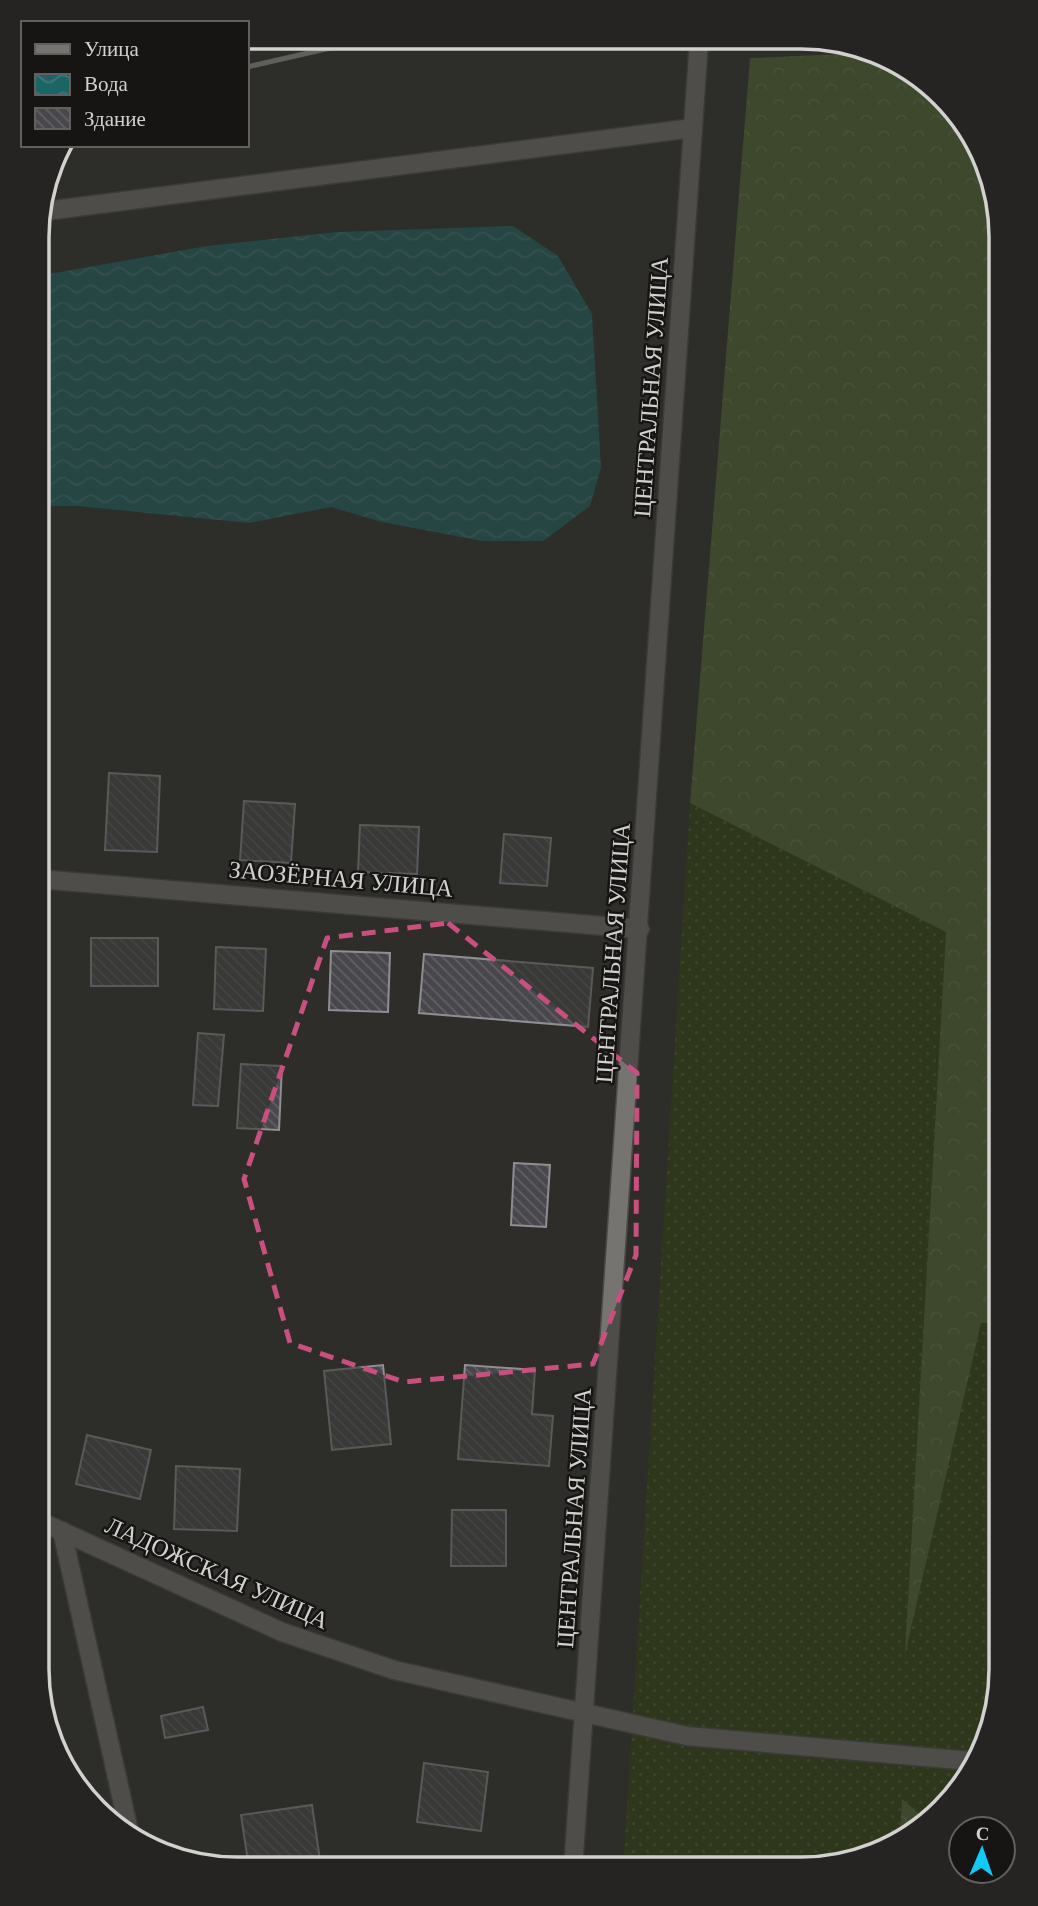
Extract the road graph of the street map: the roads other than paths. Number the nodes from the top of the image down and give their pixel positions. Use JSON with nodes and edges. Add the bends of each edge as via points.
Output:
{"nodes":[{"id":1,"x":698,"y":49,"type":"edge"},
{"id":2,"x":693,"y":128,"type":"junction"},
{"id":3,"x":51,"y":210,"type":"edge"},
{"id":4,"x":49,"y":880,"type":"edge"},
{"id":5,"x":640,"y":929,"type":"junction"},
{"id":6,"x":49,"y":1525,"type":"edge"},
{"id":7,"x":62,"y":1531,"type":"junction"},
{"id":8,"x":584,"y":1713,"type":"junction"},
{"id":9,"x":965,"y":1760,"type":"edge"},
{"id":10,"x":128,"y":1821,"type":"edge"},
{"id":11,"x":574,"y":1857,"type":"edge"}],
"edges":[{"from":1,"to":2,"type":"street","name":"ЦЕНТРАЛЬНАЯ УЛИЦА"},
{"from":2,"to":3,"type":"street"},
{"from":2,"to":5,"type":"street","name":"ЦЕНТРАЛЬНАЯ УЛИЦА"},
{"from":4,"to":5,"type":"street","name":"ЗАОЗЁРНАЯ УЛИЦА"},
{"from":5,"to":8,"type":"street","name":"ЦЕНТРАЛЬНАЯ УЛИЦА"},
{"from":6,"to":7,"type":"street","name":"ЛАДОЖСКАЯ УЛИЦА"},
{"from":7,"to":8,"type":"street","name":"ЛАДОЖСКАЯ УЛИЦА","via":[[282,1632],[394,1670]]},
{"from":7,"to":10,"type":"street"},
{"from":8,"to":9,"type":"street","name":"ЛАДОЖСКАЯ УЛИЦА","via":[[687,1736]]},
{"from":8,"to":11,"type":"street","name":"ЦЕНТРАЛЬНАЯ УЛИЦА"}]}
